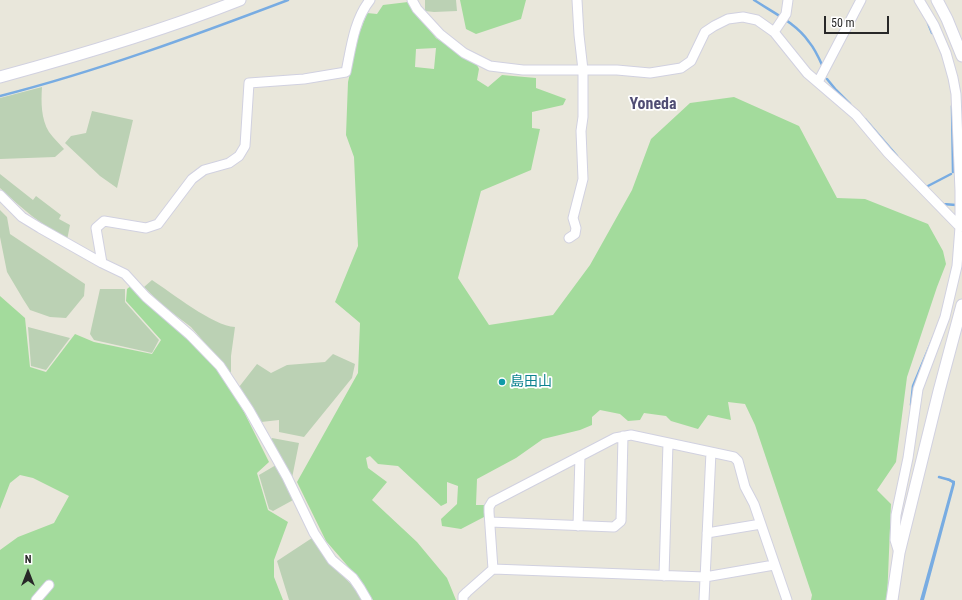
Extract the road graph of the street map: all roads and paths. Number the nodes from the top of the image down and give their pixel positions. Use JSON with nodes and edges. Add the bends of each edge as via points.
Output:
{"nodes":[{"id":1,"x":240,"y":0,"type":"edge"},
{"id":2,"x":370,"y":0,"type":"edge"},
{"id":3,"x":412,"y":0,"type":"edge"},
{"id":4,"x":577,"y":0,"type":"edge"},
{"id":5,"x":788,"y":0,"type":"edge"},
{"id":6,"x":861,"y":0,"type":"edge"},
{"id":7,"x":919,"y":0,"type":"edge"},
{"id":8,"x":937,"y":0,"type":"edge"},
{"id":9,"x":774,"y":32,"type":"junction"},
{"id":10,"x":962,"y":56,"type":"edge"},
{"id":11,"x":583,"y":70,"type":"junction"},
{"id":12,"x":0,"y":77,"type":"edge"},
{"id":13,"x":818,"y":82,"type":"junction"},
{"id":14,"x":0,"y":195,"type":"edge"},
{"id":15,"x":960,"y":227,"type":"junction"},
{"id":16,"x":569,"y":238,"type":"dead end"},
{"id":17,"x":102,"y":263,"type":"junction"},
{"id":18,"x":962,"y":305,"type":"edge"},
{"id":19,"x":623,"y":436,"type":"junction"},
{"id":20,"x":668,"y":443,"type":"junction"},
{"id":21,"x":711,"y":452,"type":"junction"},
{"id":22,"x":580,"y":456,"type":"junction"},
{"id":23,"x":490,"y":522,"type":"junction"},
{"id":24,"x":760,"y":524,"type":"junction"},
{"id":25,"x":578,"y":526,"type":"junction"},
{"id":26,"x":707,"y":533,"type":"junction"},
{"id":27,"x":899,"y":553,"type":"junction"},
{"id":28,"x":774,"y":565,"type":"junction"},
{"id":29,"x":493,"y":569,"type":"junction"},
{"id":30,"x":664,"y":576,"type":"junction"},
{"id":31,"x":705,"y":577,"type":"junction"},
{"id":32,"x":49,"y":585,"type":"dead end"},
{"id":33,"x":36,"y":600,"type":"edge"},
{"id":34,"x":367,"y":600,"type":"edge"},
{"id":35,"x":463,"y":600,"type":"edge"},
{"id":36,"x":704,"y":600,"type":"edge"},
{"id":37,"x":787,"y":600,"type":"edge"},
{"id":38,"x":892,"y":600,"type":"edge"}],
"edges":[{"from":1,"to":12,"type":"street","via":[[186,21]]},
{"from":2,"to":17,"type":"street","via":[[358,21],[346,72],[304,79],[249,83],[245,146],[239,156],[229,163],[204,170],[192,178],[158,224],[146,228],[104,221],[96,228]]},
{"from":3,"to":11,"type":"street","via":[[440,34],[464,53],[490,66],[523,70]]},
{"from":4,"to":11,"type":"street"},
{"from":5,"to":9,"type":"street","via":[[787,11]]},
{"from":6,"to":13,"type":"street"},
{"from":7,"to":15,"type":"street","via":[[934,25],[946,53],[956,94]]},
{"from":8,"to":10,"type":"street"},
{"from":9,"to":11,"type":"street","via":[[757,20],[743,17],[728,19],[705,32],[691,60],[681,68],[650,73]]},
{"from":9,"to":13,"type":"street"},
{"from":11,"to":16,"type":"street","via":[[583,179],[572,218],[576,228],[575,234]]},
{"from":13,"to":15,"type":"street","via":[[856,115]]},
{"from":14,"to":17,"type":"street","via":[[22,217]]},
{"from":15,"to":27,"type":"street","via":[[957,266],[945,317],[918,389],[896,515],[895,540]]},
{"from":17,"to":34,"type":"street","via":[[125,274],[220,366],[249,410],[287,477],[314,534],[332,560],[353,578]]},
{"from":18,"to":27,"type":"street"},
{"from":19,"to":20,"type":"street","via":[[631,435]]},
{"from":19,"to":22,"type":"street"},
{"from":19,"to":25,"type":"street","via":[[621,521],[614,527]]},
{"from":20,"to":21,"type":"street"},
{"from":20,"to":30,"type":"street"},
{"from":21,"to":24,"type":"street","via":[[734,457],[738,461]]},
{"from":21,"to":26,"type":"street"},
{"from":22,"to":23,"type":"street","via":[[497,498],[490,507]]},
{"from":22,"to":25,"type":"street"},
{"from":23,"to":25,"type":"street"},
{"from":23,"to":29,"type":"street"},
{"from":24,"to":26,"type":"street"},
{"from":24,"to":28,"type":"street"},
{"from":26,"to":31,"type":"street"},
{"from":27,"to":38,"type":"street"},
{"from":28,"to":31,"type":"street"},
{"from":28,"to":37,"type":"street"},
{"from":29,"to":30,"type":"street"},
{"from":29,"to":35,"type":"street","via":[[463,596]]},
{"from":30,"to":31,"type":"street"},
{"from":31,"to":36,"type":"street"},
{"from":32,"to":33,"type":"street"}]}
